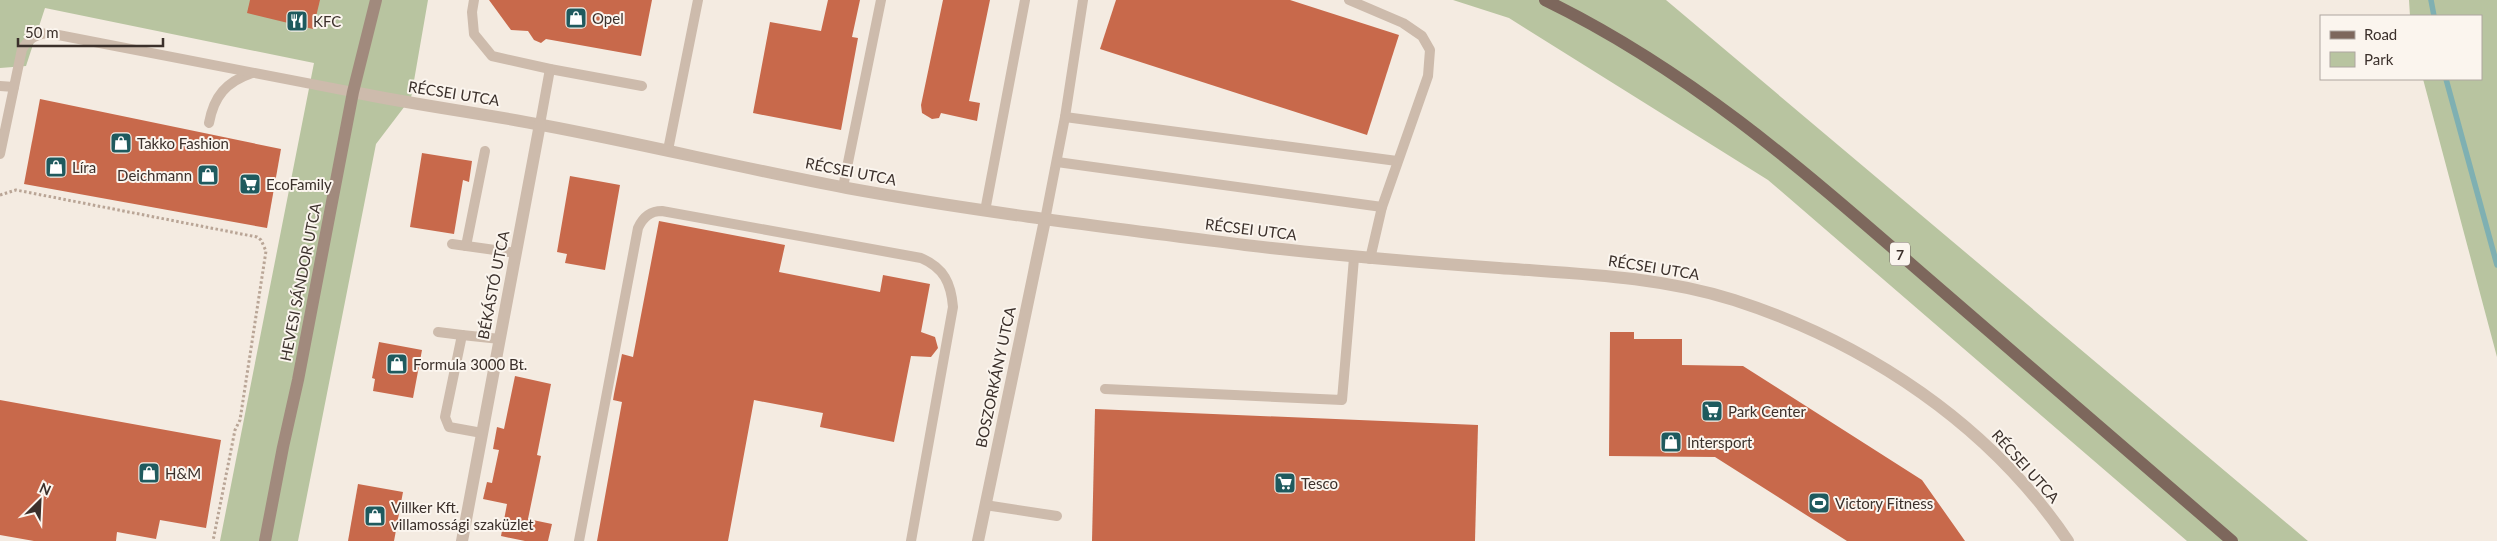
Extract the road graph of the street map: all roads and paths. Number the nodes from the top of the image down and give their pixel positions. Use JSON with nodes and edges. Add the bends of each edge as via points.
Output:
{"nodes":[{"id":1,"x":376,"y":0,"type":"edge"},
{"id":2,"x":474,"y":0,"type":"edge"},
{"id":3,"x":698,"y":0,"type":"edge"},
{"id":4,"x":881,"y":0,"type":"edge"},
{"id":5,"x":1025,"y":0,"type":"edge"},
{"id":6,"x":1083,"y":0,"type":"edge"},
{"id":7,"x":1349,"y":0,"type":"edge"},
{"id":8,"x":1545,"y":0,"type":"edge"},
{"id":9,"x":550,"y":70,"type":"junction"},
{"id":10,"x":254,"y":73,"type":"junction"},
{"id":11,"x":0,"y":86,"type":"edge"},
{"id":12,"x":642,"y":86,"type":"dead end"},
{"id":13,"x":14,"y":87,"type":"junction"},
{"id":14,"x":353,"y":92,"type":"junction"},
{"id":15,"x":1065,"y":117,"type":"junction"},
{"id":16,"x":209,"y":123,"type":"dead end"},
{"id":17,"x":540,"y":124,"type":"junction"},
{"id":18,"x":668,"y":150,"type":"junction"},
{"id":19,"x":485,"y":151,"type":"dead end"},
{"id":20,"x":0,"y":154,"type":"edge"},
{"id":21,"x":1397,"y":161,"type":"junction"},
{"id":22,"x":1057,"y":162,"type":"junction"},
{"id":23,"x":843,"y":187,"type":"junction"},
{"id":24,"x":0,"y":195,"type":"edge"},
{"id":25,"x":1382,"y":207,"type":"junction"},
{"id":26,"x":985,"y":211,"type":"junction"},
{"id":27,"x":1045,"y":220,"type":"junction"},
{"id":28,"x":452,"y":244,"type":"dead end"},
{"id":29,"x":466,"y":246,"type":"junction"},
{"id":30,"x":516,"y":253,"type":"junction"},
{"id":31,"x":1354,"y":258,"type":"junction"},
{"id":32,"x":1370,"y":259,"type":"junction"},
{"id":33,"x":438,"y":332,"type":"dead end"},
{"id":34,"x":462,"y":335,"type":"junction"},
{"id":35,"x":500,"y":340,"type":"junction"},
{"id":36,"x":1104,"y":389,"type":"dead end"},
{"id":37,"x":482,"y":433,"type":"junction"},
{"id":38,"x":985,"y":505,"type":"junction"},
{"id":39,"x":1057,"y":516,"type":"dead end"},
{"id":40,"x":212,"y":541,"type":"edge"},
{"id":41,"x":265,"y":541,"type":"edge"},
{"id":42,"x":462,"y":541,"type":"edge"},
{"id":43,"x":579,"y":541,"type":"edge"},
{"id":44,"x":911,"y":541,"type":"edge"},
{"id":45,"x":978,"y":541,"type":"edge"},
{"id":46,"x":2068,"y":541,"type":"edge"},
{"id":47,"x":2232,"y":541,"type":"edge"}],
"edges":[{"from":1,"to":14,"type":"main road","name":"HEVESI SÁNDOR UTCA"},
{"from":2,"to":9,"type":"lane","via":[[474,34],[492,56]]},
{"from":3,"to":18,"type":"lane"},
{"from":4,"to":23,"type":"lane"},
{"from":5,"to":26,"type":"lane"},
{"from":6,"to":15,"type":"lane"},
{"from":7,"to":21,"type":"lane","via":[[1408,26],[1422,36],[1430,50],[1428,76]]},
{"from":8,"to":47,"type":"main road","number":"7","via":[[1606,32],[1673,74],[1789,159]]},
{"from":9,"to":12,"type":"lane"},
{"from":9,"to":17,"type":"lane"},
{"from":10,"to":13,"type":"lane","via":[[48,33],[27,41],[22,49]]},
{"from":10,"to":14,"type":"lane"},
{"from":10,"to":16,"type":"lane","via":[[240,77],[222,89]]},
{"from":11,"to":13,"type":"lane"},
{"from":13,"to":20,"type":"lane"},
{"from":14,"to":17,"type":"street","name":"RÉCSEI UTCA"},
{"from":14,"to":41,"type":"main road","name":"HEVESI SÁNDOR UTCA"},
{"from":15,"to":21,"type":"lane"},
{"from":15,"to":22,"type":"lane"},
{"from":17,"to":18,"type":"street","name":"RÉCSEI UTCA"},
{"from":17,"to":30,"type":"street","name":"BÉKÁSTÓ UTCA"},
{"from":18,"to":23,"type":"street","name":"RÉCSEI UTCA"},
{"from":19,"to":29,"type":"lane"},
{"from":21,"to":25,"type":"lane"},
{"from":22,"to":25,"type":"lane"},
{"from":22,"to":27,"type":"lane"},
{"from":23,"to":26,"type":"street","name":"RÉCSEI UTCA"},
{"from":24,"to":40,"type":"path","via":[[16,190],[261,240],[266,251],[240,420],[235,430]]},
{"from":25,"to":32,"type":"lane"},
{"from":26,"to":27,"type":"street","name":"RÉCSEI UTCA"},
{"from":27,"to":31,"type":"street","name":"RÉCSEI UTCA"},
{"from":27,"to":38,"type":"street","name":"BOSZORKÁNY UTCA"},
{"from":28,"to":29,"type":"lane"},
{"from":29,"to":30,"type":"lane"},
{"from":30,"to":35,"type":"street","name":"BÉKÁSTÓ UTCA"},
{"from":31,"to":32,"type":"street","name":"RÉCSEI UTCA"},
{"from":31,"to":36,"type":"lane","via":[[1342,400]]},
{"from":32,"to":46,"type":"street","name":"RÉCSEI UTCA","via":[[1632,278],[1704,291],[1778,316],[1857,352],[1902,378],[1939,405],[2003,461],[2034,494]]},
{"from":33,"to":34,"type":"lane"},
{"from":34,"to":35,"type":"lane"},
{"from":34,"to":37,"type":"lane","via":[[446,423],[449,427]]},
{"from":35,"to":37,"type":"street","name":"BÉKÁSTÓ UTCA"},
{"from":37,"to":42,"type":"street","name":"BÉKÁSTÓ UTCA"},
{"from":38,"to":39,"type":"lane"},
{"from":38,"to":45,"type":"street","name":"BOSZORKÁNY UTCA"},
{"from":43,"to":44,"type":"lane","via":[[638,228],[648,215],[662,211],[921,258],[945,275],[953,307]]}]}
